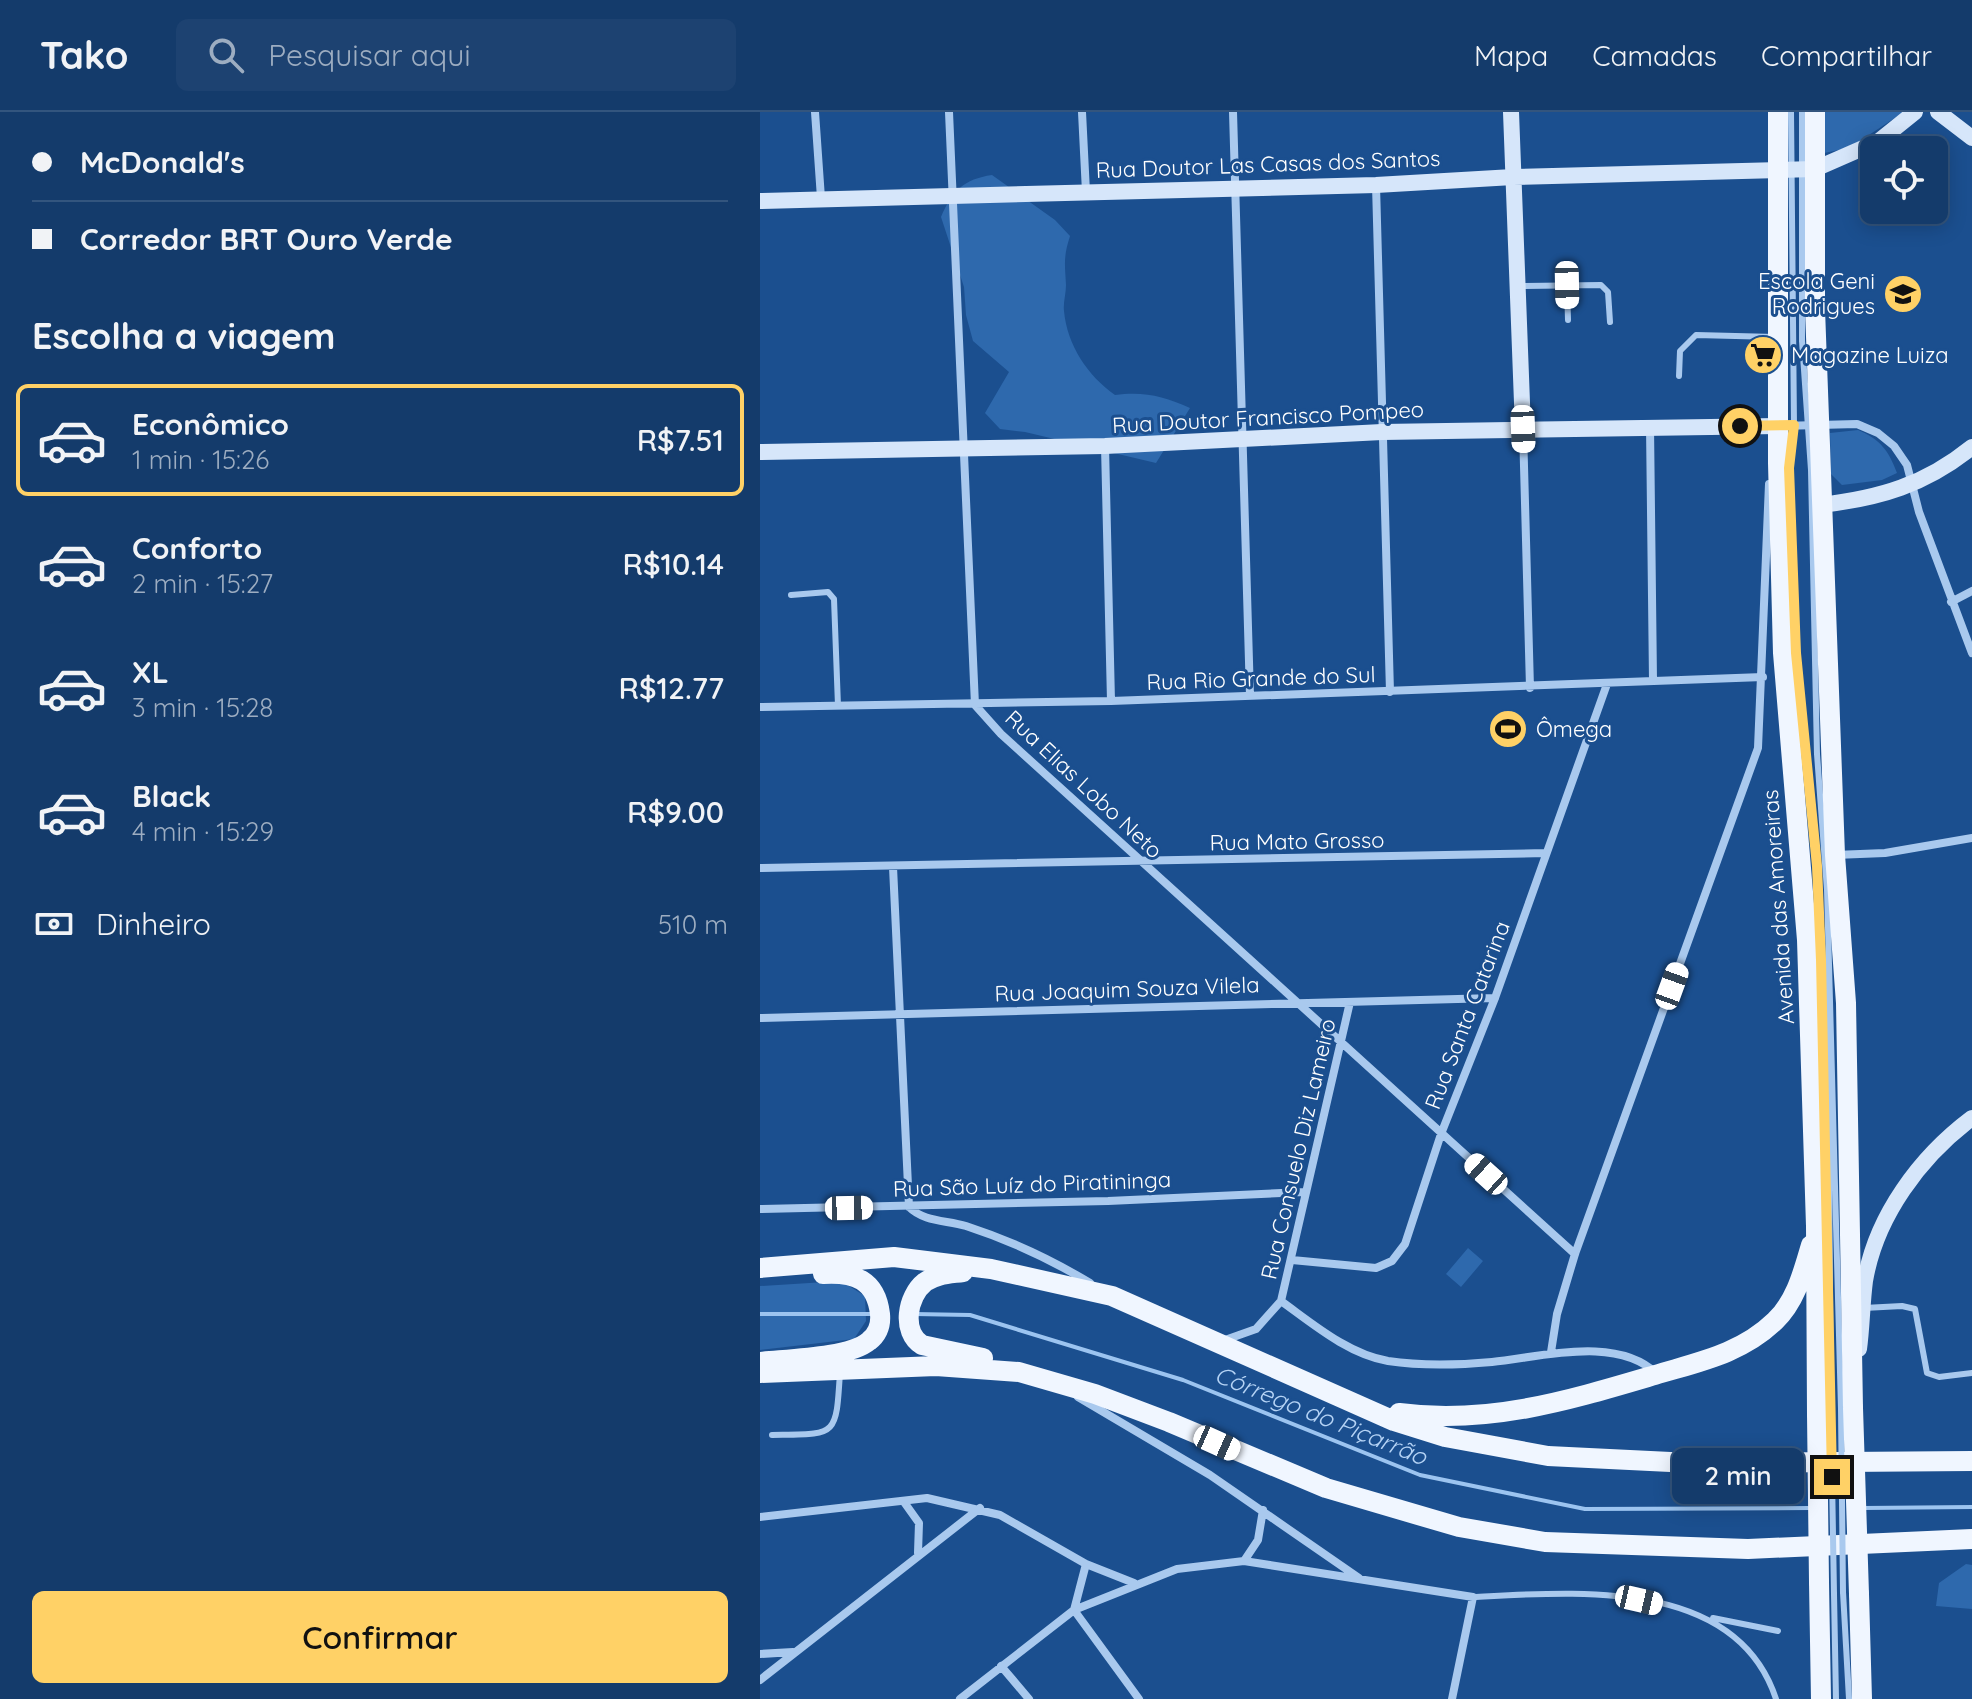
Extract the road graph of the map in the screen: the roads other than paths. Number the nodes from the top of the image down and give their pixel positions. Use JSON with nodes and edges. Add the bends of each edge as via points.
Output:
{"nodes":[{"id":1,"x":815,"y":112,"type":"edge"},
{"id":2,"x":949,"y":112,"type":"edge"},
{"id":3,"x":1082,"y":112,"type":"edge"},
{"id":4,"x":1233,"y":112,"type":"edge"},
{"id":5,"x":1511,"y":112,"type":"edge"},
{"id":6,"x":1778,"y":112,"type":"edge"},
{"id":7,"x":1791,"y":112,"type":"edge"},
{"id":8,"x":1802,"y":112,"type":"edge"},
{"id":9,"x":1815,"y":112,"type":"edge"},
{"id":10,"x":1915,"y":112,"type":"edge"},
{"id":11,"x":1938,"y":112,"type":"edge"},
{"id":12,"x":1972,"y":138,"type":"edge"},
{"id":13,"x":1797,"y":169,"type":"junction"},
{"id":14,"x":1513,"y":177,"type":"junction"},
{"id":15,"x":1376,"y":185,"type":"junction"},
{"id":16,"x":1234,"y":187,"type":"junction"},
{"id":17,"x":1086,"y":192,"type":"junction"},
{"id":18,"x":954,"y":197,"type":"junction"},
{"id":19,"x":821,"y":198,"type":"junction"},
{"id":20,"x":760,"y":201,"type":"edge"},
{"id":21,"x":1567,"y":285,"type":"junction"},
{"id":22,"x":1517,"y":286,"type":"junction"},
{"id":23,"x":1568,"y":320,"type":"dead end"},
{"id":24,"x":1610,"y":322,"type":"dead end"},
{"id":25,"x":1779,"y":337,"type":"junction"},
{"id":26,"x":1679,"y":376,"type":"dead end"},
{"id":27,"x":1650,"y":426,"type":"junction"},
{"id":28,"x":1786,"y":426,"type":"junction"},
{"id":29,"x":1812,"y":426,"type":"junction"},
{"id":30,"x":1523,"y":429,"type":"junction"},
{"id":31,"x":1382,"y":432,"type":"junction"},
{"id":32,"x":1243,"y":439,"type":"junction"},
{"id":33,"x":1105,"y":446,"type":"junction"},
{"id":34,"x":1972,"y":447,"type":"edge"},
{"id":35,"x":963,"y":448,"type":"junction"},
{"id":36,"x":760,"y":452,"type":"edge"},
{"id":37,"x":1778,"y":463,"type":"junction"},
{"id":38,"x":1913,"y":486,"type":"junction"},
{"id":39,"x":1821,"y":505,"type":"junction"},
{"id":40,"x":1972,"y":591,"type":"edge"},
{"id":41,"x":791,"y":595,"type":"dead end"},
{"id":42,"x":1951,"y":602,"type":"junction"},
{"id":43,"x":1972,"y":653,"type":"edge"},
{"id":44,"x":1763,"y":677,"type":"junction"},
{"id":45,"x":1653,"y":681,"type":"junction"},
{"id":46,"x":1607,"y":684,"type":"junction"},
{"id":47,"x":1530,"y":688,"type":"junction"},
{"id":48,"x":1390,"y":692,"type":"junction"},
{"id":49,"x":1250,"y":696,"type":"junction"},
{"id":50,"x":1111,"y":701,"type":"junction"},
{"id":51,"x":975,"y":705,"type":"junction"},
{"id":52,"x":838,"y":706,"type":"junction"},
{"id":53,"x":760,"y":707,"type":"edge"},
{"id":54,"x":1972,"y":838,"type":"edge"},
{"id":55,"x":1546,"y":853,"type":"junction"},
{"id":56,"x":1835,"y":855,"type":"junction"},
{"id":57,"x":1142,"y":862,"type":"junction"},
{"id":58,"x":893,"y":867,"type":"junction"},
{"id":59,"x":760,"y":868,"type":"edge"},
{"id":60,"x":1495,"y":998,"type":"junction"},
{"id":61,"x":1298,"y":1002,"type":"junction"},
{"id":62,"x":1350,"y":1002,"type":"junction"},
{"id":63,"x":898,"y":1013,"type":"junction"},
{"id":64,"x":760,"y":1018,"type":"edge"},
{"id":65,"x":1340,"y":1041,"type":"junction"},
{"id":66,"x":1972,"y":1118,"type":"edge"},
{"id":67,"x":1441,"y":1134,"type":"junction"},
{"id":68,"x":1304,"y":1192,"type":"junction"},
{"id":69,"x":909,"y":1207,"type":"junction"},
{"id":70,"x":760,"y":1209,"type":"edge"},
{"id":71,"x":1816,"y":1226,"type":"junction"},
{"id":72,"x":1575,"y":1254,"type":"junction"},
{"id":73,"x":1292,"y":1260,"type":"junction"},
{"id":74,"x":991,"y":1269,"type":"junction"},
{"id":75,"x":760,"y":1271,"type":"edge"},
{"id":76,"x":1112,"y":1296,"type":"junction"},
{"id":77,"x":1281,"y":1301,"type":"junction"},
{"id":78,"x":1864,"y":1308,"type":"junction"},
{"id":79,"x":1218,"y":1342,"type":"junction"},
{"id":80,"x":1551,"y":1352,"type":"junction"},
{"id":81,"x":760,"y":1362,"type":"edge"},
{"id":82,"x":840,"y":1372,"type":"junction"},
{"id":83,"x":1019,"y":1372,"type":"junction"},
{"id":84,"x":760,"y":1373,"type":"edge"},
{"id":85,"x":1972,"y":1373,"type":"edge"},
{"id":86,"x":1658,"y":1374,"type":"junction"},
{"id":87,"x":1042,"y":1378,"type":"junction"},
{"id":88,"x":1854,"y":1379,"type":"junction"},
{"id":89,"x":1350,"y":1404,"type":"junction"},
{"id":90,"x":1847,"y":1408,"type":"junction"},
{"id":91,"x":1824,"y":1416,"type":"junction"},
{"id":92,"x":772,"y":1435,"type":"dead end"},
{"id":93,"x":1972,"y":1461,"type":"edge"},
{"id":94,"x":904,"y":1502,"type":"junction"},
{"id":95,"x":980,"y":1508,"type":"junction"},
{"id":96,"x":1263,"y":1510,"type":"junction"},
{"id":97,"x":760,"y":1517,"type":"edge"},
{"id":98,"x":1972,"y":1539,"type":"edge"},
{"id":99,"x":1882,"y":1543,"type":"junction"},
{"id":100,"x":1972,"y":1550,"type":"edge"},
{"id":101,"x":918,"y":1553,"type":"junction"},
{"id":102,"x":1244,"y":1561,"type":"junction"},
{"id":103,"x":1086,"y":1564,"type":"junction"},
{"id":104,"x":1363,"y":1581,"type":"junction"},
{"id":105,"x":1134,"y":1583,"type":"junction"},
{"id":106,"x":1827,"y":1588,"type":"junction"},
{"id":107,"x":1851,"y":1593,"type":"junction"},
{"id":108,"x":1473,"y":1597,"type":"junction"},
{"id":109,"x":1074,"y":1610,"type":"junction"},
{"id":110,"x":1705,"y":1616,"type":"junction"},
{"id":111,"x":1778,"y":1631,"type":"dead end"},
{"id":112,"x":794,"y":1652,"type":"junction"},
{"id":113,"x":760,"y":1654,"type":"edge"},
{"id":114,"x":1001,"y":1666,"type":"junction"},
{"id":115,"x":760,"y":1680,"type":"edge"},
{"id":116,"x":961,"y":1699,"type":"edge"},
{"id":117,"x":1029,"y":1699,"type":"edge"},
{"id":118,"x":1139,"y":1699,"type":"edge"},
{"id":119,"x":1452,"y":1699,"type":"edge"},
{"id":120,"x":1776,"y":1699,"type":"edge"},
{"id":121,"x":1821,"y":1699,"type":"edge"},
{"id":122,"x":1836,"y":1699,"type":"edge"},
{"id":123,"x":1849,"y":1699,"type":"edge"},
{"id":124,"x":1862,"y":1699,"type":"edge"}],
"edges":[{"from":1,"to":19,"type":"street"},
{"from":2,"to":18,"type":"street","name":"Rua Elias Lobo Neto"},
{"from":3,"to":17,"type":"street"},
{"from":4,"to":16,"type":"street"},
{"from":5,"to":14,"type":"street"},
{"from":6,"to":13,"type":"main road","name":"Avenida das Amoreiras"},
{"from":7,"to":13,"type":"lane"},
{"from":8,"to":13,"type":"lane"},
{"from":9,"to":13,"type":"main road","name":"Avenida das Amoreiras"},
{"from":10,"to":13,"type":"street","via":[[1879,141]]},
{"from":11,"to":12,"type":"street"},
{"from":13,"to":14,"type":"street","name":"Rua Doutor Las Casas dos Santos"},
{"from":13,"to":25,"type":"main road","name":"Avenida das Amoreiras"},
{"from":13,"to":28,"type":"lane"},
{"from":13,"to":29,"type":"main road","name":"Avenida das Amoreiras"},
{"from":14,"to":15,"type":"street","name":"Rua Doutor Las Casas dos Santos"},
{"from":14,"to":22,"type":"street"},
{"from":15,"to":16,"type":"street","name":"Rua Doutor Las Casas dos Santos"},
{"from":15,"to":31,"type":"street"},
{"from":16,"to":17,"type":"street","name":"Rua Doutor Las Casas dos Santos"},
{"from":16,"to":32,"type":"street"},
{"from":17,"to":18,"type":"street","name":"Rua Doutor Las Casas dos Santos"},
{"from":18,"to":19,"type":"street","name":"Rua Doutor Las Casas dos Santos"},
{"from":18,"to":35,"type":"street","name":"Rua Elias Lobo Neto"},
{"from":19,"to":20,"type":"street","name":"Rua Doutor Las Casas dos Santos"},
{"from":21,"to":22,"type":"lane"},
{"from":21,"to":23,"type":"lane"},
{"from":21,"to":24,"type":"lane","via":[[1605,287]]},
{"from":22,"to":30,"type":"street"},
{"from":25,"to":26,"type":"lane","via":[[1696,335],[1680,351]]},
{"from":25,"to":28,"type":"main road","name":"Avenida das Amoreiras"},
{"from":27,"to":28,"type":"street","name":"Rua Doutor Francisco Pompeo"},
{"from":27,"to":30,"type":"street","name":"Rua Doutor Francisco Pompeo"},
{"from":27,"to":45,"type":"street"},
{"from":28,"to":29,"type":"street"},
{"from":28,"to":37,"type":"main road","name":"Avenida das Amoreiras"},
{"from":28,"to":91,"type":"lane","via":[[1796,653],[1822,975]]},
{"from":29,"to":38,"type":"street","via":[[1857,424],[1878,433],[1907,465]]},
{"from":29,"to":39,"type":"main road","name":"Avenida das Amoreiras"},
{"from":29,"to":90,"type":"lane","via":[[1817,754]]},
{"from":30,"to":31,"type":"street","name":"Rua Doutor Francisco Pompeo"},
{"from":30,"to":47,"type":"street"},
{"from":31,"to":32,"type":"street","name":"Rua Doutor Francisco Pompeo"},
{"from":31,"to":48,"type":"street"},
{"from":32,"to":33,"type":"street","name":"Rua Doutor Francisco Pompeo"},
{"from":32,"to":49,"type":"street"},
{"from":33,"to":35,"type":"street","name":"Rua Doutor Francisco Pompeo"},
{"from":33,"to":50,"type":"street"},
{"from":34,"to":38,"type":"street"},
{"from":35,"to":36,"type":"street","name":"Rua Doutor Francisco Pompeo"},
{"from":35,"to":51,"type":"street","name":"Rua Elias Lobo Neto"},
{"from":37,"to":44,"type":"street","via":[[1770,475]]},
{"from":37,"to":71,"type":"main road","name":"Avenida das Amoreiras","via":[[1783,653],[1807,940]]},
{"from":38,"to":39,"type":"street"},
{"from":38,"to":42,"type":"street"},
{"from":39,"to":56,"type":"main road","name":"Avenida das Amoreiras"},
{"from":40,"to":42,"type":"street"},
{"from":41,"to":52,"type":"lane","via":[[828,592],[834,599]]},
{"from":42,"to":43,"type":"street"},
{"from":44,"to":45,"type":"street","name":"Rua Rio Grande do Sul"},
{"from":44,"to":72,"type":"street","via":[[1758,748]]},
{"from":45,"to":46,"type":"street","name":"Rua Rio Grande do Sul"},
{"from":46,"to":47,"type":"street","name":"Rua Rio Grande do Sul"},
{"from":46,"to":55,"type":"street","name":"Rua Santa Catarina"},
{"from":47,"to":48,"type":"street","name":"Rua Rio Grande do Sul"},
{"from":48,"to":49,"type":"street","name":"Rua Rio Grande do Sul"},
{"from":49,"to":50,"type":"street","name":"Rua Rio Grande do Sul"},
{"from":50,"to":51,"type":"street","name":"Rua Rio Grande do Sul"},
{"from":51,"to":52,"type":"street","name":"Rua Rio Grande do Sul"},
{"from":51,"to":57,"type":"street","name":"Rua Elias Lobo Neto"},
{"from":52,"to":53,"type":"street","name":"Rua Rio Grande do Sul"},
{"from":54,"to":56,"type":"street","via":[[1897,852]]},
{"from":55,"to":57,"type":"street","name":"Rua Mato Grosso"},
{"from":55,"to":60,"type":"street","name":"Rua Santa Catarina"},
{"from":56,"to":88,"type":"main road","name":"Avenida das Amoreiras","via":[[1846,1003]]},
{"from":57,"to":58,"type":"street","name":"Rua Mato Grosso"},
{"from":57,"to":61,"type":"street","name":"Rua Elias Lobo Neto"},
{"from":58,"to":59,"type":"street","name":"Rua Mato Grosso"},
{"from":58,"to":63,"type":"street"},
{"from":60,"to":62,"type":"street","name":"Rua Joaquim Souza Vilela"},
{"from":60,"to":67,"type":"street","name":"Rua Santa Catarina"},
{"from":61,"to":62,"type":"street","name":"Rua Joaquim Souza Vilela"},
{"from":61,"to":63,"type":"street","name":"Rua Joaquim Souza Vilela"},
{"from":61,"to":65,"type":"street","name":"Rua Elias Lobo Neto"},
{"from":62,"to":65,"type":"street","name":"Rua Consuelo Diz Lameiro"},
{"from":63,"to":64,"type":"street","name":"Rua Joaquim Souza Vilela"},
{"from":63,"to":69,"type":"street"},
{"from":65,"to":67,"type":"street","name":"Rua Elias Lobo Neto"},
{"from":65,"to":68,"type":"street","name":"Rua Consuelo Diz Lameiro"},
{"from":66,"to":78,"type":"street","via":[[1922,1166],[1889,1213],[1869,1266]]},
{"from":67,"to":72,"type":"street","name":"Rua Elias Lobo Neto"},
{"from":67,"to":73,"type":"street","name":"Rua Santa Catarina","via":[[1405,1244],[1392,1261],[1376,1268]]},
{"from":68,"to":69,"type":"street","name":"Rua São Luíz do Piratininga"},
{"from":68,"to":73,"type":"street","name":"Rua Consuelo Diz Lameiro"},
{"from":69,"to":70,"type":"street","name":"Rua São Luíz do Piratininga"},
{"from":69,"to":76,"type":"street","via":[[930,1219],[1019,1247]]},
{"from":71,"to":86,"type":"main road","via":[[1802,1277],[1778,1318],[1739,1348]]},
{"from":71,"to":91,"type":"main road","name":"Avenida das Amoreiras"},
{"from":72,"to":80,"type":"street"},
{"from":73,"to":77,"type":"street","name":"Rua Consuelo Diz Lameiro"},
{"from":74,"to":75,"type":"main road","via":[[894,1257]]},
{"from":74,"to":76,"type":"main road"},
{"from":74,"to":83,"type":"main road","via":[[941,1274],[914,1294],[908,1325],[922,1345],[994,1360]]},
{"from":75,"to":81,"type":"main road","via":[[847,1274],[878,1296],[881,1322],[868,1342],[850,1350]]},
{"from":76,"to":79,"type":"main road"},
{"from":77,"to":79,"type":"street","via":[[1256,1329]]},
{"from":77,"to":80,"type":"street","name":"Rua Consuelo Diz Lameiro","via":[[1335,1340],[1385,1360],[1493,1362]]},
{"from":78,"to":85,"type":"lane","via":[[1915,1309],[1927,1373]]},
{"from":78,"to":88,"type":"street"},
{"from":79,"to":89,"type":"main road"},
{"from":80,"to":86,"type":"street","name":"Rua Consuelo Diz Lameiro","via":[[1628,1355]]},
{"from":82,"to":83,"type":"main road","via":[[936,1366]]},
{"from":82,"to":84,"type":"main road"},
{"from":82,"to":92,"type":"lane","via":[[837,1419],[830,1429]]},
{"from":83,"to":87,"type":"main road"},
{"from":86,"to":89,"type":"main road","via":[[1508,1413],[1444,1417]]},
{"from":87,"to":96,"type":"street"},
{"from":87,"to":99,"type":"main road","via":[[1169,1422],[1326,1488],[1503,1536],[1748,1549]]},
{"from":88,"to":90,"type":"main road","name":"Avenida das Amoreiras"},
{"from":89,"to":93,"type":"main road","via":[[1445,1437],[1548,1456],[1691,1463]]},
{"from":90,"to":107,"type":"main road","name":"Avenida das Amoreiras","bridge":true},
{"from":91,"to":106,"type":"main road","name":"Avenida das Amoreiras","bridge":true},
{"from":94,"to":95,"type":"street","via":[[927,1498]]},
{"from":94,"to":97,"type":"street"},
{"from":94,"to":101,"type":"street","via":[[919,1523]]},
{"from":95,"to":101,"type":"street"},
{"from":95,"to":103,"type":"street"},
{"from":96,"to":102,"type":"street","via":[[1258,1540]]},
{"from":96,"to":104,"type":"street"},
{"from":98,"to":99,"type":"main road"},
{"from":99,"to":100,"type":"main road"},
{"from":101,"to":112,"type":"street"},
{"from":102,"to":104,"type":"street"},
{"from":102,"to":105,"type":"street","via":[[1177,1569]]},
{"from":103,"to":105,"type":"street"},
{"from":103,"to":109,"type":"street"},
{"from":104,"to":108,"type":"street"},
{"from":105,"to":109,"type":"street"},
{"from":106,"to":121,"type":"main road","name":"Avenida das Amoreiras"},
{"from":106,"to":122,"type":"lane"},
{"from":107,"to":123,"type":"lane"},
{"from":107,"to":124,"type":"main road","name":"Avenida das Amoreiras"},
{"from":108,"to":110,"type":"lane","via":[[1617,1595]]},
{"from":108,"to":119,"type":"street"},
{"from":109,"to":114,"type":"street"},
{"from":109,"to":118,"type":"street"},
{"from":110,"to":111,"type":"lane"},
{"from":110,"to":120,"type":"lane","via":[[1749,1649]]},
{"from":112,"to":113,"type":"street"},
{"from":112,"to":115,"type":"street"},
{"from":114,"to":116,"type":"street"},
{"from":114,"to":117,"type":"street"}]}
